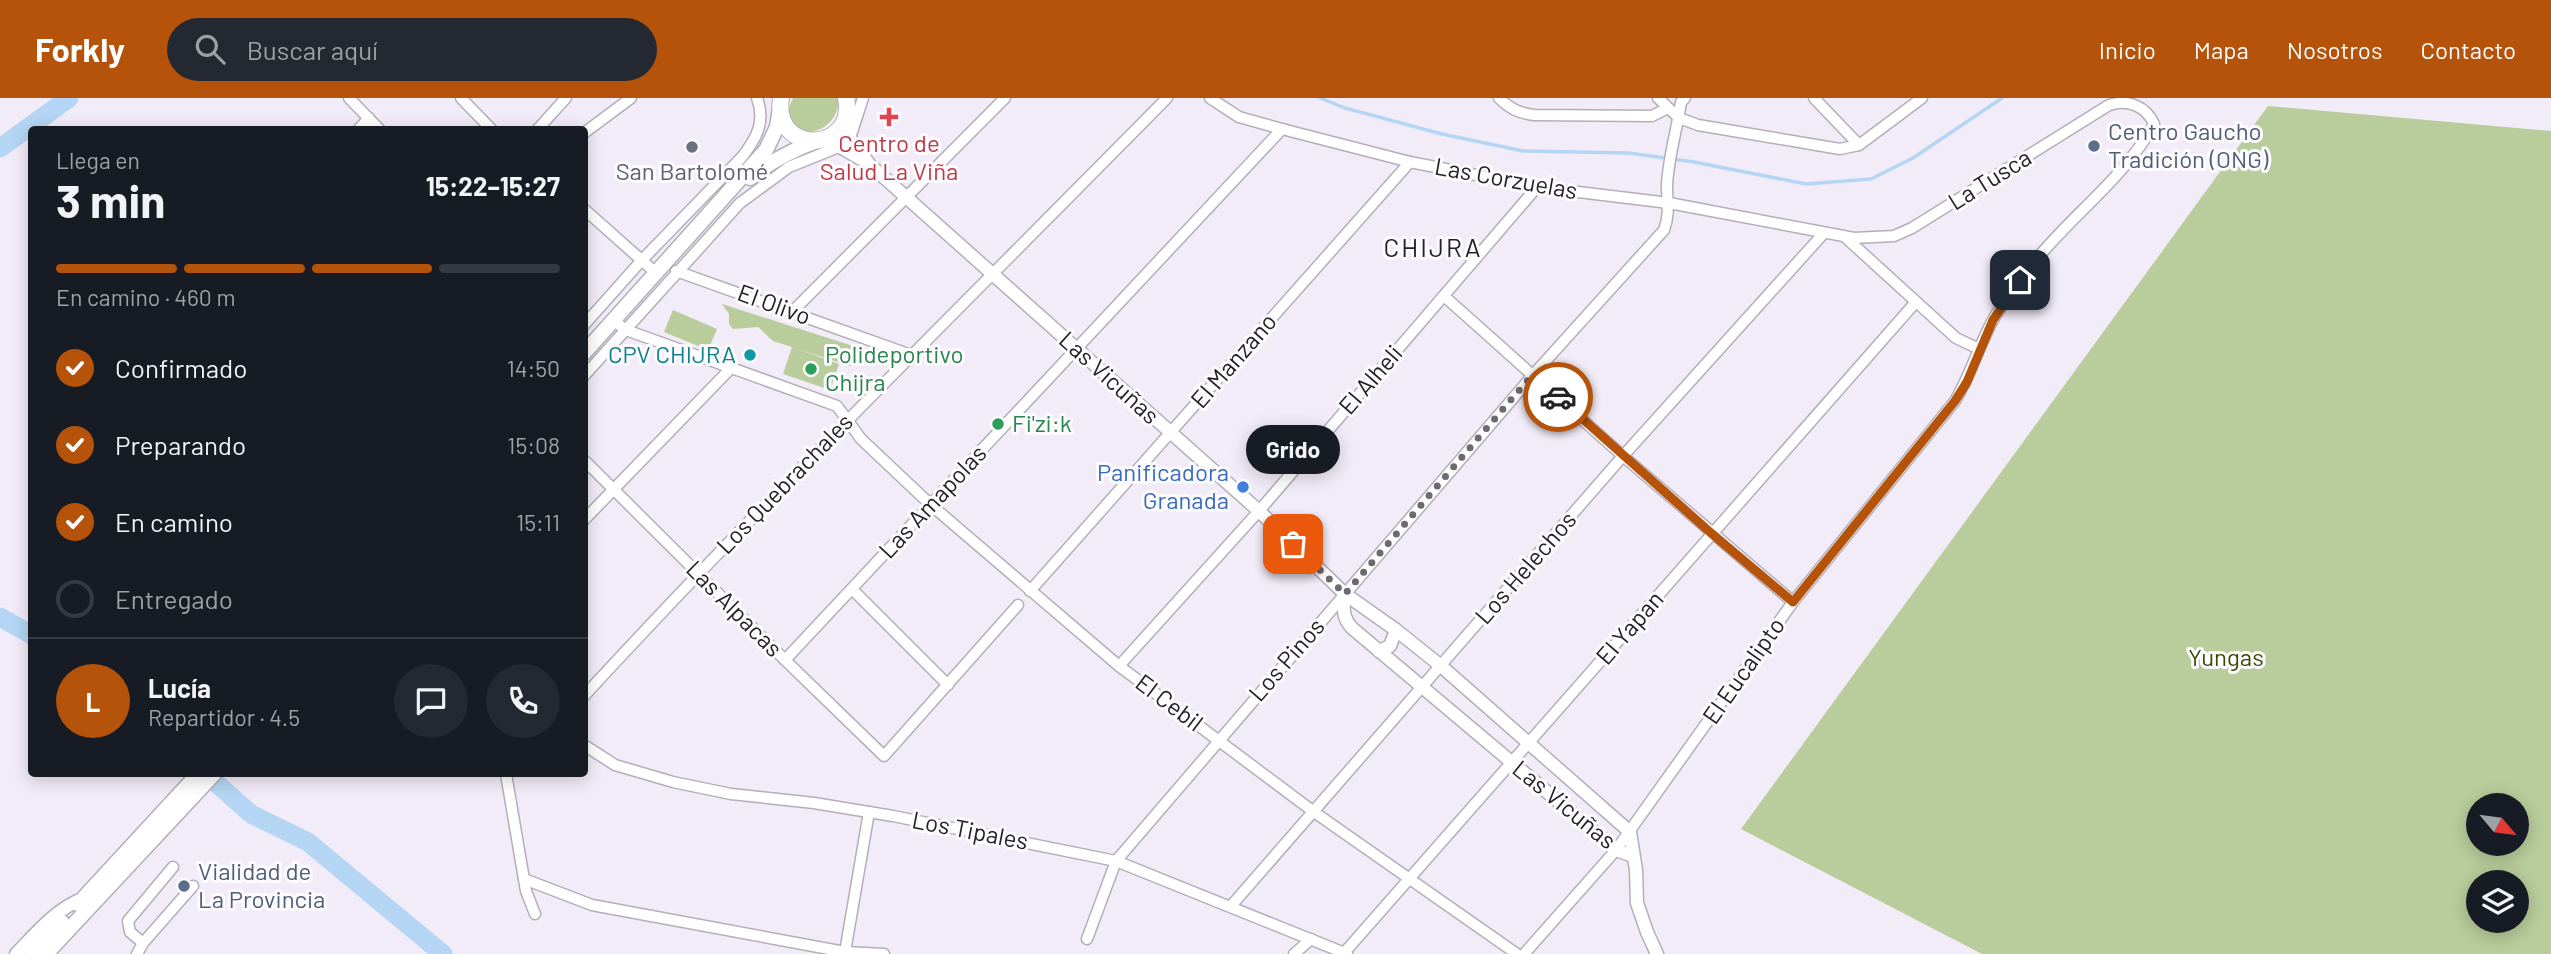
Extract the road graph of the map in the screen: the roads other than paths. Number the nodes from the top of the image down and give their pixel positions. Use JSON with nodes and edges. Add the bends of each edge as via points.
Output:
{"nodes":[{"id":1,"x":349,"y":98,"type":"edge"},
{"id":2,"x":461,"y":98,"type":"edge"},
{"id":3,"x":566,"y":98,"type":"edge"},
{"id":4,"x":631,"y":98,"type":"edge"},
{"id":5,"x":757,"y":98,"type":"edge"},
{"id":6,"x":863,"y":98,"type":"edge"},
{"id":7,"x":1005,"y":98,"type":"edge"},
{"id":8,"x":1167,"y":98,"type":"edge"},
{"id":9,"x":1210,"y":98,"type":"edge"},
{"id":10,"x":1499,"y":98,"type":"edge"},
{"id":11,"x":1658,"y":98,"type":"edge"},
{"id":12,"x":1685,"y":98,"type":"edge"},
{"id":13,"x":1814,"y":98,"type":"edge"},
{"id":14,"x":1922,"y":98,"type":"edge"},
{"id":15,"x":781,"y":100,"type":"edge"},
{"id":16,"x":1668,"y":108,"type":"junction"},
{"id":17,"x":369,"y":118,"type":"junction"},
{"id":18,"x":1679,"y":118,"type":"junction"},
{"id":19,"x":2154,"y":124,"type":"joint"},
{"id":20,"x":840,"y":125,"type":"edge"},
{"id":21,"x":362,"y":126,"type":"edge"},
{"id":22,"x":376,"y":126,"type":"edge"},
{"id":23,"x":488,"y":126,"type":"edge"},
{"id":24,"x":541,"y":126,"type":"edge"},
{"id":25,"x":1282,"y":129,"type":"junction"},
{"id":26,"x":588,"y":130,"type":"edge"},
{"id":27,"x":1859,"y":145,"type":"junction"},
{"id":28,"x":1410,"y":162,"type":"junction"},
{"id":29,"x":1537,"y":187,"type":"junction"},
{"id":30,"x":905,"y":197,"type":"junction"},
{"id":31,"x":1669,"y":203,"type":"junction"},
{"id":32,"x":717,"y":206,"type":"junction"},
{"id":33,"x":588,"y":213,"type":"edge"},
{"id":34,"x":1810,"y":231,"type":"joint"},
{"id":35,"x":1824,"y":233,"type":"junction"},
{"id":36,"x":1844,"y":236,"type":"junction"},
{"id":37,"x":642,"y":260,"type":"junction"},
{"id":38,"x":676,"y":271,"type":"junction"},
{"id":39,"x":656,"y":273,"type":"junction"},
{"id":40,"x":993,"y":275,"type":"junction"},
{"id":41,"x":1444,"y":296,"type":"junction"},
{"id":42,"x":1915,"y":303,"type":"junction"},
{"id":43,"x":792,"y":312,"type":"junction"},
{"id":44,"x":612,"y":320,"type":"junction"},
{"id":45,"x":588,"y":321,"type":"edge"},
{"id":46,"x":626,"y":330,"type":"junction"},
{"id":47,"x":588,"y":347,"type":"edge"},
{"id":48,"x":1076,"y":349,"type":"junction"},
{"id":49,"x":1979,"y":349,"type":"junction"},
{"id":50,"x":911,"y":355,"type":"junction"},
{"id":51,"x":732,"y":367,"type":"junction"},
{"id":52,"x":588,"y":372,"type":"edge"},
{"id":53,"x":1533,"y":374,"type":"junction"},
{"id":54,"x":847,"y":420,"type":"junction"},
{"id":55,"x":1171,"y":434,"type":"junction"},
{"id":56,"x":1623,"y":456,"type":"junction"},
{"id":57,"x":588,"y":464,"type":"edge"},
{"id":58,"x":614,"y":487,"type":"junction"},
{"id":59,"x":931,"y":505,"type":"junction"},
{"id":60,"x":1259,"y":511,"type":"junction"},
{"id":61,"x":588,"y":516,"type":"edge"},
{"id":62,"x":1711,"y":533,"type":"junction"},
{"id":63,"x":698,"y":573,"type":"junction"},
{"id":64,"x":852,"y":589,"type":"junction"},
{"id":65,"x":1030,"y":591,"type":"junction"},
{"id":66,"x":1345,"y":594,"type":"junction"},
{"id":67,"x":1793,"y":602,"type":"junction"},
{"id":68,"x":1018,"y":606,"type":"dead end"},
{"id":69,"x":1396,"y":630,"type":"junction"},
{"id":70,"x":1379,"y":651,"type":"junction"},
{"id":71,"x":785,"y":660,"type":"junction"},
{"id":72,"x":1119,"y":666,"type":"junction"},
{"id":73,"x":1441,"y":666,"type":"junction"},
{"id":74,"x":947,"y":685,"type":"junction"},
{"id":75,"x":1423,"y":686,"type":"junction"},
{"id":76,"x":588,"y":692,"type":"edge"},
{"id":77,"x":1218,"y":740,"type":"junction"},
{"id":78,"x":1529,"y":743,"type":"junction"},
{"id":79,"x":588,"y":748,"type":"edge"},
{"id":80,"x":1512,"y":763,"type":"junction"},
{"id":81,"x":196,"y":777,"type":"edge"},
{"id":82,"x":211,"y":777,"type":"edge"},
{"id":83,"x":507,"y":777,"type":"edge"},
{"id":84,"x":869,"y":812,"type":"junction"},
{"id":85,"x":1314,"y":812,"type":"junction"},
{"id":86,"x":171,"y":813,"type":"junction"},
{"id":87,"x":1630,"y":832,"type":"junction"},
{"id":88,"x":1616,"y":850,"type":"junction"},
{"id":89,"x":1633,"y":856,"type":"junction"},
{"id":90,"x":1116,"y":861,"type":"junction"},
{"id":91,"x":173,"y":867,"type":"dead end"},
{"id":92,"x":524,"y":879,"type":"junction"},
{"id":93,"x":1408,"y":880,"type":"junction"},
{"id":94,"x":192,"y":886,"type":"dead end"},
{"id":95,"x":85,"y":898,"type":"junction"},
{"id":96,"x":1231,"y":906,"type":"junction"},
{"id":97,"x":535,"y":915,"type":"dead end"},
{"id":98,"x":1087,"y":939,"type":"dead end"},
{"id":99,"x":1311,"y":939,"type":"junction"},
{"id":100,"x":143,"y":943,"type":"junction"},
{"id":101,"x":49,"y":952,"type":"edge"},
{"id":102,"x":845,"y":952,"type":"junction"},
{"id":103,"x":1345,"y":953,"type":"edge"},
{"id":104,"x":16,"y":954,"type":"edge"},
{"id":105,"x":32,"y":954,"type":"edge"},
{"id":106,"x":137,"y":954,"type":"edge"},
{"id":107,"x":884,"y":954,"type":"edge"},
{"id":108,"x":1294,"y":954,"type":"edge"},
{"id":109,"x":1517,"y":954,"type":"edge"},
{"id":110,"x":1524,"y":954,"type":"edge"},
{"id":111,"x":1657,"y":954,"type":"edge"}],
"edges":[{"from":1,"to":17,"type":"street"},
{"from":2,"to":23,"type":"street"},
{"from":3,"to":24,"type":"street"},
{"from":4,"to":26,"type":"street"},
{"from":5,"to":37,"type":"street","via":[[756,139]]},
{"from":6,"to":20,"type":"street"},
{"from":7,"to":30,"type":"street"},
{"from":8,"to":40,"type":"street","name":"Los Quebrachales"},
{"from":9,"to":25,"type":"street","name":"Las Corzuelas","via":[[1239,117]]},
{"from":10,"to":16,"type":"street","via":[[1520,113],[1534,115],[1652,117]]},
{"from":11,"to":16,"type":"street"},
{"from":12,"to":18,"type":"street"},
{"from":13,"to":27,"type":"street"},
{"from":14,"to":27,"type":"street"},
{"from":15,"to":20,"type":"main road","via":[[782,119],[796,136],[806,140]]},
{"from":15,"to":32,"type":"main road","via":[[777,127],[766,150]]},
{"from":16,"to":18,"type":"street"},
{"from":17,"to":21,"type":"street"},
{"from":17,"to":22,"type":"street"},
{"from":18,"to":27,"type":"street","via":[[1840,149]]},
{"from":18,"to":31,"type":"street","via":[[1667,186]]},
{"from":19,"to":36,"type":"street","name":"La Tusca","via":[[2149,114],[2119,102],[1912,228],[1894,236]]},
{"from":19,"to":49,"type":"street","name":"El Eucalipto","via":[[2115,176],[2034,262],[1993,320]]},
{"from":20,"to":30,"type":"street","name":"Las Vicuñas","via":[[870,165]]},
{"from":20,"to":32,"type":"main road","via":[[764,167]]},
{"from":20,"to":38,"type":"street","via":[[740,203]]},
{"from":25,"to":28,"type":"street","name":"Las Corzuelas"},
{"from":25,"to":48,"type":"street","name":"Las Amapolas"},
{"from":28,"to":29,"type":"street","name":"Las Corzuelas"},
{"from":28,"to":55,"type":"street","name":"El Manzano"},
{"from":29,"to":31,"type":"street","name":"Las Corzuelas"},
{"from":29,"to":41,"type":"street","name":"El Alheli"},
{"from":30,"to":40,"type":"street","name":"Las Vicuñas"},
{"from":30,"to":43,"type":"street"},
{"from":31,"to":34,"type":"street","name":"Las Corzuelas"},
{"from":31,"to":53,"type":"street","name":"Los Pinos","via":[[1664,230]]},
{"from":32,"to":39,"type":"main road"},
{"from":33,"to":37,"type":"street"},
{"from":34,"to":35,"type":"street","name":"La Tusca"},
{"from":35,"to":36,"type":"street","name":"La Tusca"},
{"from":35,"to":56,"type":"street","name":"Los Helechos"},
{"from":36,"to":42,"type":"street"},
{"from":37,"to":39,"type":"street"},
{"from":37,"to":45,"type":"street"},
{"from":38,"to":43,"type":"street","name":"El Olivo"},
{"from":38,"to":46,"type":"street"},
{"from":39,"to":44,"type":"main road"},
{"from":40,"to":48,"type":"street","name":"Las Vicuñas"},
{"from":40,"to":50,"type":"street","name":"Los Quebrachales"},
{"from":41,"to":53,"type":"street"},
{"from":41,"to":60,"type":"street","name":"El Alheli"},
{"from":42,"to":49,"type":"street","via":[[1956,338]]},
{"from":42,"to":62,"type":"street","name":"El Yapan"},
{"from":43,"to":50,"type":"street","name":"El Olivo"},
{"from":44,"to":46,"type":"street","name":"El Cebil"},
{"from":44,"to":47,"type":"main road"},
{"from":46,"to":51,"type":"street","name":"El Cebil"},
{"from":46,"to":52,"type":"street"},
{"from":48,"to":55,"type":"street","name":"Las Vicuñas"},
{"from":48,"to":59,"type":"street","name":"Las Amapolas"},
{"from":49,"to":67,"type":"street","name":"El Eucalipto","via":[[1955,401]]},
{"from":50,"to":54,"type":"street","name":"Los Quebrachales"},
{"from":51,"to":54,"type":"street","name":"El Cebil","via":[[837,406]]},
{"from":51,"to":58,"type":"street"},
{"from":53,"to":56,"type":"street"},
{"from":53,"to":66,"type":"street","name":"Los Pinos"},
{"from":54,"to":59,"type":"street","name":"El Cebil","via":[[860,439]]},
{"from":54,"to":63,"type":"street","name":"Los Quebrachales"},
{"from":55,"to":60,"type":"street","name":"Las Vicuñas"},
{"from":55,"to":65,"type":"street","name":"El Manzano"},
{"from":56,"to":62,"type":"street"},
{"from":56,"to":73,"type":"street","name":"Los Helechos"},
{"from":57,"to":58,"type":"street","name":"Las Alpacas"},
{"from":58,"to":61,"type":"street"},
{"from":58,"to":63,"type":"street","name":"Las Alpacas"},
{"from":59,"to":64,"type":"street","name":"Las Amapolas"},
{"from":59,"to":65,"type":"street","name":"El Cebil"},
{"from":60,"to":66,"type":"street","name":"Las Vicuñas"},
{"from":60,"to":72,"type":"street","name":"El Alheli"},
{"from":62,"to":67,"type":"street"},
{"from":62,"to":78,"type":"street","name":"El Yapan"},
{"from":63,"to":71,"type":"street","name":"Las Alpacas"},
{"from":63,"to":76,"type":"street","name":"Los Quebrachales"},
{"from":64,"to":71,"type":"street","name":"Las Amapolas"},
{"from":64,"to":74,"type":"street"},
{"from":65,"to":72,"type":"street","name":"El Cebil"},
{"from":66,"to":69,"type":"street","name":"Las Vicuñas"},
{"from":66,"to":70,"type":"street","name":"Las Vicuñas","via":[[1345,621]]},
{"from":66,"to":77,"type":"street","name":"Los Pinos"},
{"from":67,"to":87,"type":"street","name":"El Eucalipto"},
{"from":68,"to":74,"type":"street"},
{"from":69,"to":70,"type":"street","via":[[1390,646]]},
{"from":69,"to":73,"type":"street","name":"Las Vicuñas"},
{"from":70,"to":75,"type":"street","name":"Las Vicuñas"},
{"from":71,"to":74,"type":"street","name":"Las Alpacas","via":[[884,756]]},
{"from":72,"to":77,"type":"street","name":"El Cebil"},
{"from":73,"to":75,"type":"street","name":"Los Helechos"},
{"from":73,"to":78,"type":"street","name":"Las Vicuñas"},
{"from":75,"to":80,"type":"street","name":"Las Vicuñas"},
{"from":75,"to":85,"type":"street","name":"Los Helechos"},
{"from":77,"to":85,"type":"street","name":"El Cebil"},
{"from":77,"to":90,"type":"street","name":"Los Pinos"},
{"from":78,"to":80,"type":"street","name":"El Yapan"},
{"from":78,"to":87,"type":"street","name":"Las Vicuñas"},
{"from":79,"to":84,"type":"street","name":"Los Tipales","via":[[615,765],[673,782]]},
{"from":80,"to":88,"type":"street","name":"Las Vicuñas"},
{"from":80,"to":93,"type":"street","name":"El Yapan"},
{"from":81,"to":86,"type":"main road"},
{"from":82,"to":86,"type":"main road"},
{"from":83,"to":92,"type":"street"},
{"from":84,"to":90,"type":"street","name":"Los Tipales"},
{"from":84,"to":102,"type":"street"},
{"from":85,"to":93,"type":"street","name":"El Cebil"},
{"from":85,"to":96,"type":"street","name":"Los Helechos"},
{"from":86,"to":95,"type":"main road"},
{"from":86,"to":101,"type":"main road"},
{"from":87,"to":88,"type":"street","name":"El Eucalipto"},
{"from":87,"to":89,"type":"street","name":"Las Vicuñas"},
{"from":88,"to":89,"type":"street","name":"Las Vicuñas"},
{"from":88,"to":110,"type":"street","name":"El Eucalipto"},
{"from":89,"to":111,"type":"street","via":[[1637,902]]},
{"from":90,"to":96,"type":"street","name":"Los Tipales"},
{"from":90,"to":98,"type":"street","name":"Los Pinos"},
{"from":91,"to":100,"type":"street","via":[[128,921],[130,932]]},
{"from":92,"to":97,"type":"street"},
{"from":92,"to":102,"type":"street","via":[[592,905]]},
{"from":93,"to":103,"type":"street","name":"El Yapan"},
{"from":93,"to":109,"type":"street","name":"El Cebil"},
{"from":94,"to":100,"type":"street"},
{"from":95,"to":104,"type":"street","via":[[55,914]]},
{"from":95,"to":105,"type":"main road"},
{"from":96,"to":99,"type":"street","name":"Los Tipales"},
{"from":99,"to":103,"type":"street","name":"Los Tipales"},
{"from":99,"to":108,"type":"street"},
{"from":100,"to":106,"type":"street"},
{"from":102,"to":107,"type":"street"}]}
